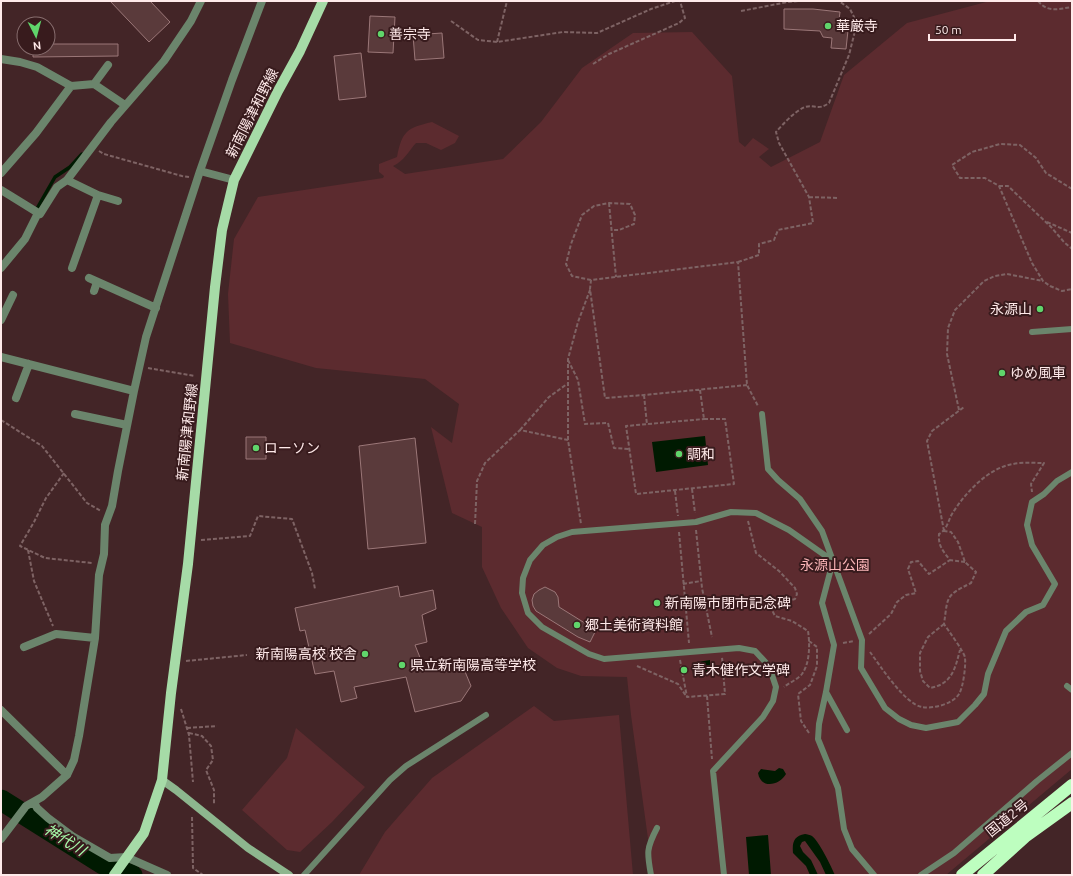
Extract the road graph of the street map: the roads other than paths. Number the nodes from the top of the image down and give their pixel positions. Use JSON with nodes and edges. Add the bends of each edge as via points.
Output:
{"nodes":[{"id":1,"x":201,"y":1,"type":"edge"},
{"id":2,"x":262,"y":1,"type":"edge"},
{"id":3,"x":323,"y":1,"type":"edge"},
{"id":4,"x":1,"y":59,"type":"edge"},
{"id":5,"x":108,"y":65,"type":"dead end"},
{"id":6,"x":94,"y":84,"type":"junction"},
{"id":7,"x":70,"y":86,"type":"junction"},
{"id":8,"x":125,"y":105,"type":"junction"},
{"id":9,"x":1,"y":173,"type":"edge"},
{"id":10,"x":199,"y":174,"type":"junction"},
{"id":11,"x":66,"y":180,"type":"junction"},
{"id":12,"x":234,"y":180,"type":"junction"},
{"id":13,"x":1,"y":190,"type":"edge"},
{"id":14,"x":98,"y":195,"type":"junction"},
{"id":15,"x":118,"y":201,"type":"dead end"},
{"id":16,"x":38,"y":213,"type":"junction"},
{"id":17,"x":1,"y":268,"type":"edge"},
{"id":18,"x":72,"y":268,"type":"dead end"},
{"id":19,"x":94,"y":291,"type":"dead end"},
{"id":20,"x":13,"y":295,"type":"dead end"},
{"id":21,"x":156,"y":308,"type":"junction"},
{"id":22,"x":1,"y":320,"type":"edge"},
{"id":23,"x":1072,"y":329,"type":"edge"},
{"id":24,"x":1032,"y":332,"type":"dead end"},
{"id":25,"x":1,"y":357,"type":"edge"},
{"id":26,"x":28,"y":364,"type":"junction"},
{"id":27,"x":134,"y":391,"type":"junction"},
{"id":28,"x":16,"y":398,"type":"dead end"},
{"id":29,"x":75,"y":414,"type":"dead end"},
{"id":30,"x":762,"y":414,"type":"road end"},
{"id":31,"x":127,"y":426,"type":"junction"},
{"id":32,"x":1072,"y":472,"type":"edge"},
{"id":33,"x":833,"y":561,"type":"junction"},
{"id":34,"x":94,"y":638,"type":"junction"},
{"id":35,"x":24,"y":647,"type":"dead end"},
{"id":36,"x":826,"y":692,"type":"junction"},
{"id":37,"x":1,"y":710,"type":"edge"},
{"id":38,"x":486,"y":715,"type":"dead end"},
{"id":39,"x":847,"y":730,"type":"dead end"},
{"id":40,"x":1072,"y":753,"type":"edge"},
{"id":41,"x":66,"y":775,"type":"junction"},
{"id":42,"x":162,"y":780,"type":"junction"},
{"id":43,"x":1072,"y":785,"type":"edge"},
{"id":44,"x":34,"y":802,"type":"junction"},
{"id":45,"x":1072,"y":803,"type":"edge"},
{"id":46,"x":656,"y":828,"type":"dead end"},
{"id":47,"x":1,"y":839,"type":"edge"},
{"id":48,"x":124,"y":861,"type":"junction"},
{"id":49,"x":114,"y":875,"type":"edge"},
{"id":50,"x":167,"y":875,"type":"edge"},
{"id":51,"x":289,"y":875,"type":"edge"},
{"id":52,"x":304,"y":875,"type":"edge"},
{"id":53,"x":651,"y":875,"type":"edge"},
{"id":54,"x":724,"y":875,"type":"edge"},
{"id":55,"x":874,"y":875,"type":"edge"},
{"id":56,"x":921,"y":875,"type":"edge"},
{"id":57,"x":962,"y":875,"type":"edge"},
{"id":58,"x":983,"y":875,"type":"edge"}],
"edges":[{"from":1,"to":8,"type":"street","via":[[191,22],[164,61]]},
{"from":2,"to":10,"type":"street"},
{"from":3,"to":12,"type":"main road","name":"新南陽津和野線"},
{"from":4,"to":7,"type":"street","via":[[36,67]]},
{"from":5,"to":6,"type":"street"},
{"from":6,"to":7,"type":"street"},
{"from":6,"to":8,"type":"street"},
{"from":7,"to":9,"type":"street","via":[[36,133]]},
{"from":8,"to":11,"type":"street"},
{"from":10,"to":12,"type":"street"},
{"from":10,"to":21,"type":"street"},
{"from":11,"to":14,"type":"street"},
{"from":11,"to":16,"type":"street","via":[[57,187],[40,214]]},
{"from":12,"to":42,"type":"main road","name":"新南陽津和野線","via":[[222,230],[215,287],[188,564]]},
{"from":13,"to":16,"type":"street"},
{"from":14,"to":15,"type":"street"},
{"from":14,"to":18,"type":"street"},
{"from":16,"to":17,"type":"street","via":[[25,239]]},
{"from":19,"to":21,"type":"street","via":[[93,280]]},
{"from":20,"to":22,"type":"street"},
{"from":21,"to":27,"type":"street","via":[[146,337]]},
{"from":23,"to":24,"type":"lane"},
{"from":25,"to":26,"type":"street"},
{"from":26,"to":27,"type":"street"},
{"from":26,"to":28,"type":"street"},
{"from":27,"to":31,"type":"street"},
{"from":29,"to":31,"type":"street"},
{"from":30,"to":33,"type":"lane","via":[[768,469],[800,498],[822,530]]},
{"from":31,"to":34,"type":"street","via":[[112,506],[105,525]]},
{"from":32,"to":33,"type":"lane","via":[[1032,502],[1027,525],[1032,545],[1056,584],[1043,605],[1026,612],[1006,631],[988,674],[984,694],[958,722],[926,728],[911,725],[885,708],[861,668],[862,640]]},
{"from":33,"to":36,"type":"lane","via":[[822,603],[834,645]]},
{"from":33,"to":54,"type":"lane","via":[[788,530],[756,513],[731,512],[696,522],[572,532],[543,545],[530,560],[523,578],[522,593],[528,612],[542,627],[589,654],[604,659],[739,648],[755,651],[769,666],[776,688],[773,702],[763,717],[713,771]]},
{"from":34,"to":35,"type":"street","via":[[56,634]]},
{"from":34,"to":41,"type":"street","via":[[79,736],[74,760]]},
{"from":36,"to":39,"type":"lane"},
{"from":36,"to":55,"type":"lane","via":[[818,739],[838,788],[844,829],[852,849]]},
{"from":37,"to":41,"type":"street"},
{"from":38,"to":52,"type":"lane","via":[[406,766],[390,780]]},
{"from":40,"to":56,"type":"lane","via":[[954,853]]},
{"from":41,"to":44,"type":"street"},
{"from":42,"to":48,"type":"main road","name":"新南陽津和野線","via":[[144,833]]},
{"from":42,"to":51,"type":"street","via":[[248,848]]},
{"from":43,"to":57,"type":"highway","name":"国道2号"},
{"from":44,"to":47,"type":"street","via":[[26,806]]},
{"from":44,"to":48,"type":"street","via":[[48,818],[72,836],[110,858]]},
{"from":45,"to":58,"type":"highway","name":"国道2号","via":[[1025,837]]},
{"from":46,"to":53,"type":"lane","via":[[648,844]]},
{"from":48,"to":49,"type":"main road","name":"新南陽津和野線"},
{"from":48,"to":50,"type":"street"}]}
